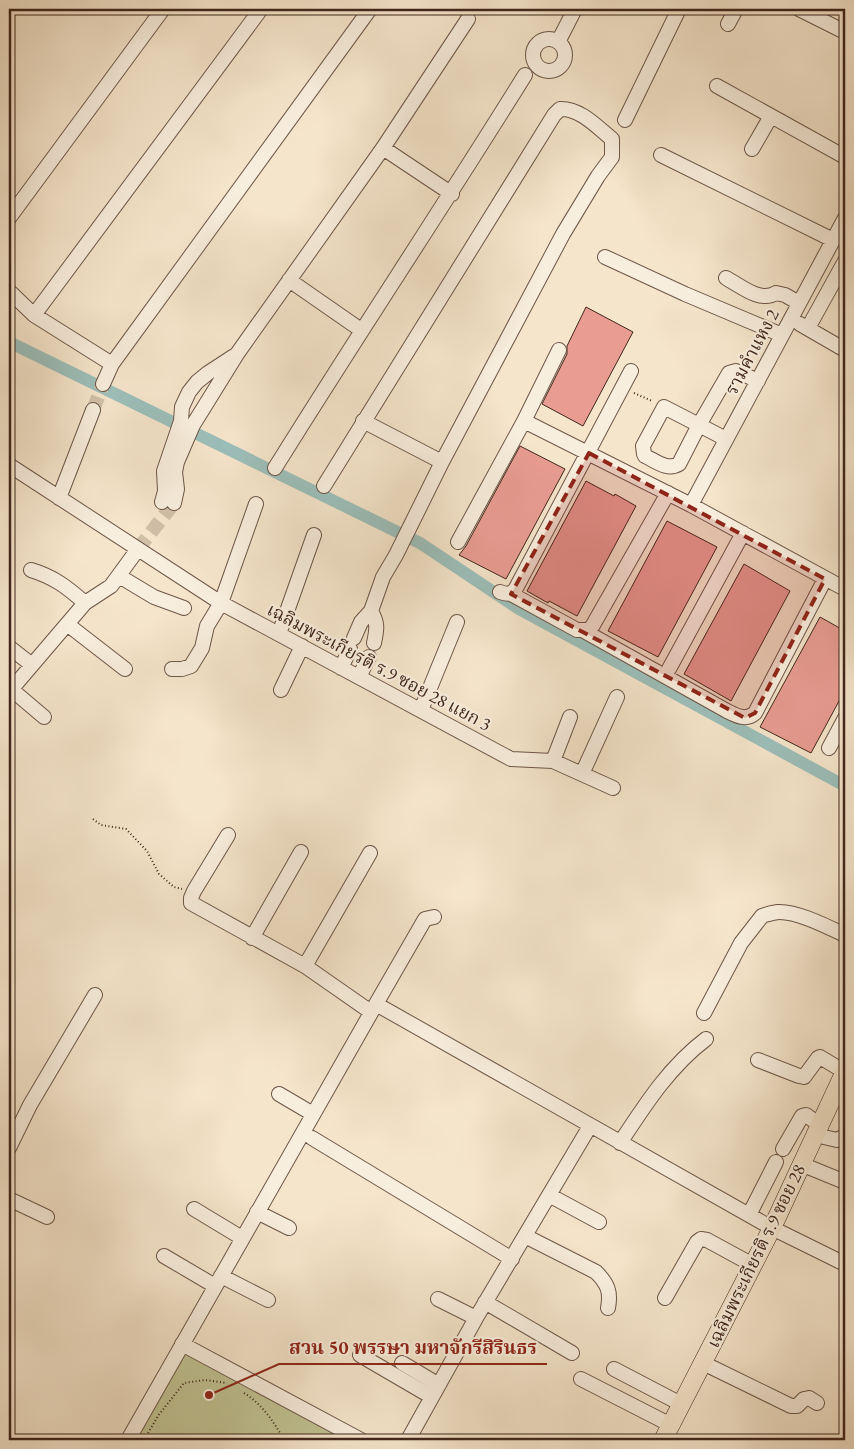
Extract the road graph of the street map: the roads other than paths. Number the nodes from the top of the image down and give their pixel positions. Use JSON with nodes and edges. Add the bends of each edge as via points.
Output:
{"nodes":[{"id":1,"x":163,"y":9,"type":"edge"},
{"id":2,"x":261,"y":9,"type":"edge"},
{"id":3,"x":370,"y":9,"type":"edge"},
{"id":4,"x":575,"y":9,"type":"edge"},
{"id":5,"x":679,"y":9,"type":"edge"},
{"id":6,"x":736,"y":9,"type":"edge"},
{"id":7,"x":799,"y":9,"type":"edge"},
{"id":8,"x":817,"y":13,"type":"edge"},
{"id":9,"x":468,"y":19,"type":"dead end"},
{"id":10,"x":728,"y":24,"type":"dead end"},
{"id":11,"x":845,"y":32,"type":"edge"},
{"id":12,"x":558,"y":42,"type":"dead end"},
{"id":13,"x":525,"y":75,"type":"dead end"},
{"id":14,"x":717,"y":86,"type":"dead end"},
{"id":15,"x":771,"y":116,"type":"junction"},
{"id":16,"x":625,"y":120,"type":"dead end"},
{"id":17,"x":383,"y":148,"type":"junction"},
{"id":18,"x":752,"y":150,"type":"dead end"},
{"id":19,"x":661,"y":155,"type":"dead end"},
{"id":20,"x":845,"y":157,"type":"edge"},
{"id":21,"x":452,"y":194,"type":"junction"},
{"id":22,"x":9,"y":218,"type":"edge"},
{"id":23,"x":845,"y":218,"type":"edge"},
{"id":24,"x":833,"y":240,"type":"junction"},
{"id":25,"x":605,"y":256,"type":"dead end"},
{"id":26,"x":845,"y":261,"type":"edge"},
{"id":27,"x":726,"y":278,"type":"dead end"},
{"id":28,"x":289,"y":280,"type":"junction"},
{"id":29,"x":9,"y":291,"type":"edge"},
{"id":30,"x":799,"y":302,"type":"junction"},
{"id":31,"x":34,"y":314,"type":"junction"},
{"id":32,"x":792,"y":318,"type":"junction"},
{"id":33,"x":808,"y":328,"type":"junction"},
{"id":34,"x":361,"y":330,"type":"junction"},
{"id":35,"x":782,"y":336,"type":"junction"},
{"id":36,"x":559,"y":350,"type":"dead end"},
{"id":37,"x":845,"y":350,"type":"edge"},
{"id":38,"x":237,"y":354,"type":"junction"},
{"id":39,"x":112,"y":364,"type":"junction"},
{"id":40,"x":631,"y":371,"type":"dead end"},
{"id":41,"x":758,"y":381,"type":"junction"},
{"id":42,"x":103,"y":384,"type":"tunnel mouth"},
{"id":43,"x":94,"y":410,"type":"tunnel mouth"},
{"id":44,"x":364,"y":420,"type":"junction"},
{"id":45,"x":524,"y":421,"type":"junction"},
{"id":46,"x":187,"y":423,"type":"junction"},
{"id":47,"x":699,"y":425,"type":"junction"},
{"id":48,"x":726,"y":439,"type":"junction"},
{"id":49,"x":589,"y":453,"type":"junction"},
{"id":50,"x":442,"y":462,"type":"junction"},
{"id":51,"x":9,"y":465,"type":"edge"},
{"id":52,"x":275,"y":468,"type":"dead end"},
{"id":53,"x":324,"y":486,"type":"dead end"},
{"id":54,"x":668,"y":494,"type":"junction"},
{"id":55,"x":59,"y":498,"type":"junction"},
{"id":56,"x":168,"y":503,"type":"dead end"},
{"id":57,"x":256,"y":504,"type":"dead end"},
{"id":58,"x":690,"y":504,"type":"junction"},
{"id":59,"x":743,"y":533,"type":"junction"},
{"id":60,"x":314,"y":535,"type":"dead end"},
{"id":61,"x":458,"y":542,"type":"dead end"},
{"id":62,"x":138,"y":549,"type":"junction"},
{"id":63,"x":31,"y":570,"type":"dead end"},
{"id":64,"x":119,"y":576,"type":"junction"},
{"id":65,"x":825,"y":578,"type":"junction"},
{"id":66,"x":845,"y":589,"type":"edge"},
{"id":67,"x":85,"y":603,"type":"junction"},
{"id":68,"x":221,"y":603,"type":"junction"},
{"id":69,"x":184,"y":608,"type":"dead end"},
{"id":70,"x":371,"y":611,"type":"junction"},
{"id":71,"x":457,"y":622,"type":"dead end"},
{"id":72,"x":67,"y":624,"type":"junction"},
{"id":73,"x":584,"y":631,"type":"junction"},
{"id":74,"x":279,"y":634,"type":"junction"},
{"id":75,"x":374,"y":643,"type":"dead end"},
{"id":76,"x":302,"y":646,"type":"junction"},
{"id":77,"x":9,"y":647,"type":"edge"},
{"id":78,"x":369,"y":657,"type":"dead end"},
{"id":79,"x":32,"y":664,"type":"junction"},
{"id":80,"x":342,"y":668,"type":"junction"},
{"id":81,"x":125,"y":669,"type":"dead end"},
{"id":82,"x":172,"y":669,"type":"dead end"},
{"id":83,"x":669,"y":669,"type":"dead end"},
{"id":84,"x":359,"y":677,"type":"junction"},
{"id":85,"x":281,"y":690,"type":"dead end"},
{"id":86,"x":10,"y":691,"type":"edge"},
{"id":87,"x":617,"y":697,"type":"dead end"},
{"id":88,"x":420,"y":710,"type":"junction"},
{"id":89,"x":44,"y":717,"type":"dead end"},
{"id":90,"x":570,"y":717,"type":"dead end"},
{"id":91,"x":845,"y":718,"type":"edge"},
{"id":92,"x":829,"y":748,"type":"dead end"},
{"id":93,"x":553,"y":761,"type":"junction"},
{"id":94,"x":582,"y":774,"type":"junction"},
{"id":95,"x":613,"y":788,"type":"dead end"},
{"id":96,"x":228,"y":835,"type":"dead end"},
{"id":97,"x":301,"y":852,"type":"dead end"},
{"id":98,"x":370,"y":853,"type":"dead end"},
{"id":99,"x":434,"y":917,"type":"dead end"},
{"id":100,"x":845,"y":935,"type":"edge"},
{"id":101,"x":252,"y":938,"type":"junction"},
{"id":102,"x":305,"y":966,"type":"junction"},
{"id":103,"x":96,"y":994,"type":"dead end"},
{"id":104,"x":374,"y":1008,"type":"junction"},
{"id":105,"x":704,"y":1013,"type":"dead end"},
{"id":106,"x":706,"y":1039,"type":"dead end"},
{"id":107,"x":758,"y":1060,"type":"dead end"},
{"id":108,"x":845,"y":1071,"type":"edge"},
{"id":109,"x":279,"y":1094,"type":"dead end"},
{"id":110,"x":313,"y":1114,"type":"junction"},
{"id":111,"x":590,"y":1126,"type":"junction"},
{"id":112,"x":817,"y":1130,"type":"junction"},
{"id":113,"x":845,"y":1136,"type":"edge"},
{"id":114,"x":312,"y":1138,"type":"dead end"},
{"id":115,"x":620,"y":1143,"type":"junction"},
{"id":116,"x":9,"y":1148,"type":"edge"},
{"id":117,"x":802,"y":1164,"type":"junction"},
{"id":118,"x":845,"y":1182,"type":"edge"},
{"id":119,"x":549,"y":1195,"type":"junction"},
{"id":120,"x":9,"y":1199,"type":"edge"},
{"id":121,"x":194,"y":1209,"type":"dead end"},
{"id":122,"x":257,"y":1212,"type":"junction"},
{"id":123,"x":749,"y":1215,"type":"junction"},
{"id":124,"x":47,"y":1217,"type":"dead end"},
{"id":125,"x":599,"y":1222,"type":"dead end"},
{"id":126,"x":289,"y":1228,"type":"dead end"},
{"id":127,"x":772,"y":1228,"type":"junction"},
{"id":128,"x":525,"y":1236,"type":"junction"},
{"id":129,"x":242,"y":1238,"type":"junction"},
{"id":130,"x":164,"y":1256,"type":"dead end"},
{"id":131,"x":512,"y":1259,"type":"junction"},
{"id":132,"x":845,"y":1264,"type":"edge"},
{"id":133,"x":753,"y":1265,"type":"junction"},
{"id":134,"x":218,"y":1281,"type":"junction"},
{"id":135,"x":664,"y":1298,"type":"dead end"},
{"id":136,"x":438,"y":1299,"type":"dead end"},
{"id":137,"x":268,"y":1300,"type":"dead end"},
{"id":138,"x":486,"y":1302,"type":"junction"},
{"id":139,"x":608,"y":1308,"type":"dead end"},
{"id":140,"x":476,"y":1318,"type":"junction"},
{"id":141,"x":182,"y":1344,"type":"junction"},
{"id":142,"x":572,"y":1353,"type":"dead end"},
{"id":143,"x":360,"y":1355,"type":"dead end"},
{"id":144,"x":402,"y":1363,"type":"dead end"},
{"id":145,"x":703,"y":1363,"type":"junction"},
{"id":146,"x":614,"y":1369,"type":"dead end"},
{"id":147,"x":581,"y":1379,"type":"dead end"},
{"id":148,"x":439,"y":1385,"type":"junction"},
{"id":149,"x":432,"y":1397,"type":"junction"},
{"id":150,"x":817,"y":1403,"type":"dead end"},
{"id":151,"x":681,"y":1404,"type":"junction"},
{"id":152,"x":666,"y":1436,"type":"edge"},
{"id":153,"x":128,"y":1440,"type":"edge"},
{"id":154,"x":361,"y":1440,"type":"edge"},
{"id":155,"x":408,"y":1440,"type":"edge"}],
"edges":[{"from":1,"to":22,"type":"street"},
{"from":2,"to":31,"type":"street"},
{"from":3,"to":39,"type":"street"},
{"from":4,"to":12,"type":"street"},
{"from":5,"to":16,"type":"street"},
{"from":6,"to":10,"type":"street"},
{"from":7,"to":8,"type":"street"},
{"from":8,"to":11,"type":"street"},
{"from":9,"to":17,"type":"street"},
{"from":13,"to":21,"type":"street"},
{"from":14,"to":15,"type":"street"},
{"from":15,"to":18,"type":"street"},
{"from":15,"to":20,"type":"street"},
{"from":17,"to":21,"type":"street"},
{"from":17,"to":28,"type":"street"},
{"from":19,"to":24,"type":"street"},
{"from":21,"to":34,"type":"street"},
{"from":23,"to":24,"type":"street","name":"รามคำแหง 2"},
{"from":24,"to":30,"type":"street","name":"รามคำแหง 2"},
{"from":25,"to":35,"type":"street"},
{"from":26,"to":33,"type":"street"},
{"from":27,"to":30,"type":"street","via":[[762,297],[776,293]]},
{"from":28,"to":34,"type":"street"},
{"from":28,"to":38,"type":"street"},
{"from":29,"to":31,"type":"street"},
{"from":30,"to":32,"type":"street","name":"รามคำแหง 2"},
{"from":31,"to":39,"type":"street"},
{"from":32,"to":33,"type":"street"},
{"from":32,"to":35,"type":"street","name":"รามคำแหง 2"},
{"from":33,"to":37,"type":"street"},
{"from":34,"to":52,"type":"street"},
{"from":35,"to":41,"type":"street","name":"รามคำแหง 2"},
{"from":36,"to":45,"type":"street"},
{"from":38,"to":46,"type":"street"},
{"from":38,"to":46,"type":"street","via":[[208,373],[189,392],[182,407]]},
{"from":39,"to":42,"type":"street"},
{"from":40,"to":49,"type":"street"},
{"from":41,"to":47,"type":"street","via":[[736,371],[729,373]]},
{"from":41,"to":48,"type":"street","name":"รามคำแหง 2"},
{"from":43,"to":55,"type":"street"},
{"from":44,"to":50,"type":"street"},
{"from":44,"to":50,"type":"street","via":[[554,115],[560,109],[570,108],[612,139],[612,157],[563,234]]},
{"from":44,"to":53,"type":"street"},
{"from":45,"to":49,"type":"street"},
{"from":45,"to":61,"type":"street"},
{"from":46,"to":56,"type":"street","via":[[164,471]]},
{"from":47,"to":47,"type":"street","via":[[676,466],[667,467],[644,454],[644,446],[664,407]]},
{"from":47,"to":48,"type":"street"},
{"from":48,"to":58,"type":"street","name":"รามคำแหง 2"},
{"from":49,"to":54,"type":"street"},
{"from":49,"to":73,"type":"street","via":[[515,590],[505,593]]},
{"from":50,"to":70,"type":"street","via":[[383,577]]},
{"from":51,"to":55,"type":"street","name":"เฉลิมพระเกียรติ ร.9 ซอย 28 แยก 3"},
{"from":54,"to":58,"type":"street"},
{"from":54,"to":73,"type":"street","via":[[593,626]]},
{"from":55,"to":62,"type":"street","name":"เฉลิมพระเกียรติ ร.9 ซอย 28 แยก 3"},
{"from":57,"to":68,"type":"street"},
{"from":58,"to":59,"type":"street"},
{"from":59,"to":65,"type":"street"},
{"from":59,"to":83,"type":"street"},
{"from":60,"to":74,"type":"street"},
{"from":62,"to":64,"type":"street"},
{"from":62,"to":68,"type":"street","name":"เฉลิมพระเกียรติ ร.9 ซอย 28 แยก 3"},
{"from":63,"to":67,"type":"street","via":[[66,585]]},
{"from":64,"to":67,"type":"street","via":[[111,586]]},
{"from":64,"to":69,"type":"street","via":[[154,597]]},
{"from":65,"to":66,"type":"street"},
{"from":65,"to":73,"type":"street","via":[[755,713],[745,718]]},
{"from":67,"to":72,"type":"street"},
{"from":68,"to":74,"type":"street","name":"เฉลิมพระเกียรติ ร.9 ซอย 28 แยก 3"},
{"from":68,"to":82,"type":"street","via":[[207,626],[202,648],[190,666]]},
{"from":70,"to":75,"type":"street","via":[[378,628]]},
{"from":70,"to":80,"type":"street","via":[[361,622]]},
{"from":71,"to":88,"type":"street"},
{"from":72,"to":79,"type":"street"},
{"from":72,"to":81,"type":"street"},
{"from":74,"to":76,"type":"street","name":"เฉลิมพระเกียรติ ร.9 ซอย 28 แยก 3"},
{"from":76,"to":80,"type":"street","name":"เฉลิมพระเกียรติ ร.9 ซอย 28 แยก 3"},
{"from":76,"to":85,"type":"street"},
{"from":77,"to":79,"type":"street"},
{"from":78,"to":84,"type":"street"},
{"from":79,"to":86,"type":"street"},
{"from":80,"to":84,"type":"street","name":"เฉลิมพระเกียรติ ร.9 ซอย 28 แยก 3"},
{"from":84,"to":88,"type":"street","name":"เฉลิมพระเกียรติ ร.9 ซอย 28 แยก 3"},
{"from":86,"to":89,"type":"street"},
{"from":87,"to":94,"type":"street"},
{"from":88,"to":93,"type":"street","name":"เฉลิมพระเกียรติ ร.9 ซอย 28 แยก 3","via":[[511,759]]},
{"from":90,"to":93,"type":"street"},
{"from":91,"to":92,"type":"street"},
{"from":93,"to":94,"type":"street","name":"เฉลิมพระเกียรติ ร.9 ซอย 28 แยก 3"},
{"from":94,"to":95,"type":"street","name":"เฉลิมพระเกียรติ ร.9 ซอย 28 แยก 3"},
{"from":96,"to":101,"type":"street","via":[[190,898],[191,903]]},
{"from":97,"to":101,"type":"street"},
{"from":98,"to":102,"type":"street"},
{"from":99,"to":104,"type":"street","via":[[425,919]]},
{"from":100,"to":105,"type":"street","via":[[816,921],[791,914],[779,912],[762,916],[741,943]]},
{"from":101,"to":102,"type":"street"},
{"from":102,"to":104,"type":"street"},
{"from":103,"to":116,"type":"street","via":[[30,1105]]},
{"from":104,"to":110,"type":"street"},
{"from":104,"to":111,"type":"street"},
{"from":106,"to":115,"type":"street","via":[[660,1083]]},
{"from":107,"to":108,"type":"street","via":[[804,1077],[820,1057]]},
{"from":108,"to":112,"type":"main road","name":"เฉลิมพระเกียรติ ร.9 ซอย 28"},
{"from":109,"to":110,"type":"street"},
{"from":110,"to":122,"type":"street"},
{"from":111,"to":115,"type":"street"},
{"from":111,"to":119,"type":"street"},
{"from":112,"to":113,"type":"street","via":[[837,1140]]},
{"from":112,"to":117,"type":"main road","name":"เฉลิมพระเกียรติ ร.9 ซอย 28"},
{"from":112,"to":123,"type":"street","via":[[804,1114]]},
{"from":114,"to":131,"type":"street"},
{"from":115,"to":123,"type":"street"},
{"from":117,"to":118,"type":"street"},
{"from":117,"to":127,"type":"main road","name":"เฉลิมพระเกียรติ ร.9 ซอย 28"},
{"from":119,"to":125,"type":"street"},
{"from":119,"to":128,"type":"street"},
{"from":120,"to":124,"type":"street"},
{"from":121,"to":129,"type":"street"},
{"from":122,"to":126,"type":"street"},
{"from":122,"to":129,"type":"street"},
{"from":123,"to":127,"type":"street"},
{"from":127,"to":132,"type":"street"},
{"from":127,"to":133,"type":"main road","name":"เฉลิมพระเกียรติ ร.9 ซอย 28"},
{"from":128,"to":131,"type":"street"},
{"from":128,"to":139,"type":"street","via":[[596,1272],[610,1291]]},
{"from":129,"to":134,"type":"street"},
{"from":130,"to":134,"type":"street"},
{"from":131,"to":138,"type":"street"},
{"from":133,"to":135,"type":"street","via":[[701,1239],[696,1242]]},
{"from":133,"to":145,"type":"main road","name":"เฉลิมพระเกียรติ ร.9 ซอย 28"},
{"from":134,"to":137,"type":"street"},
{"from":134,"to":141,"type":"street"},
{"from":136,"to":140,"type":"street"},
{"from":138,"to":140,"type":"street"},
{"from":138,"to":142,"type":"street"},
{"from":140,"to":148,"type":"street"},
{"from":141,"to":153,"type":"street"},
{"from":141,"to":154,"type":"street"},
{"from":143,"to":149,"type":"street"},
{"from":144,"to":148,"type":"street"},
{"from":145,"to":150,"type":"street","via":[[791,1406],[810,1398]]},
{"from":145,"to":151,"type":"main road","name":"เฉลิมพระเกียรติ ร.9 ซอย 28"},
{"from":146,"to":151,"type":"street"},
{"from":147,"to":152,"type":"street"},
{"from":148,"to":149,"type":"street"},
{"from":149,"to":155,"type":"street"},
{"from":151,"to":152,"type":"main road","name":"เฉลิมพระเกียรติ ร.9 ซอย 28"}]}
